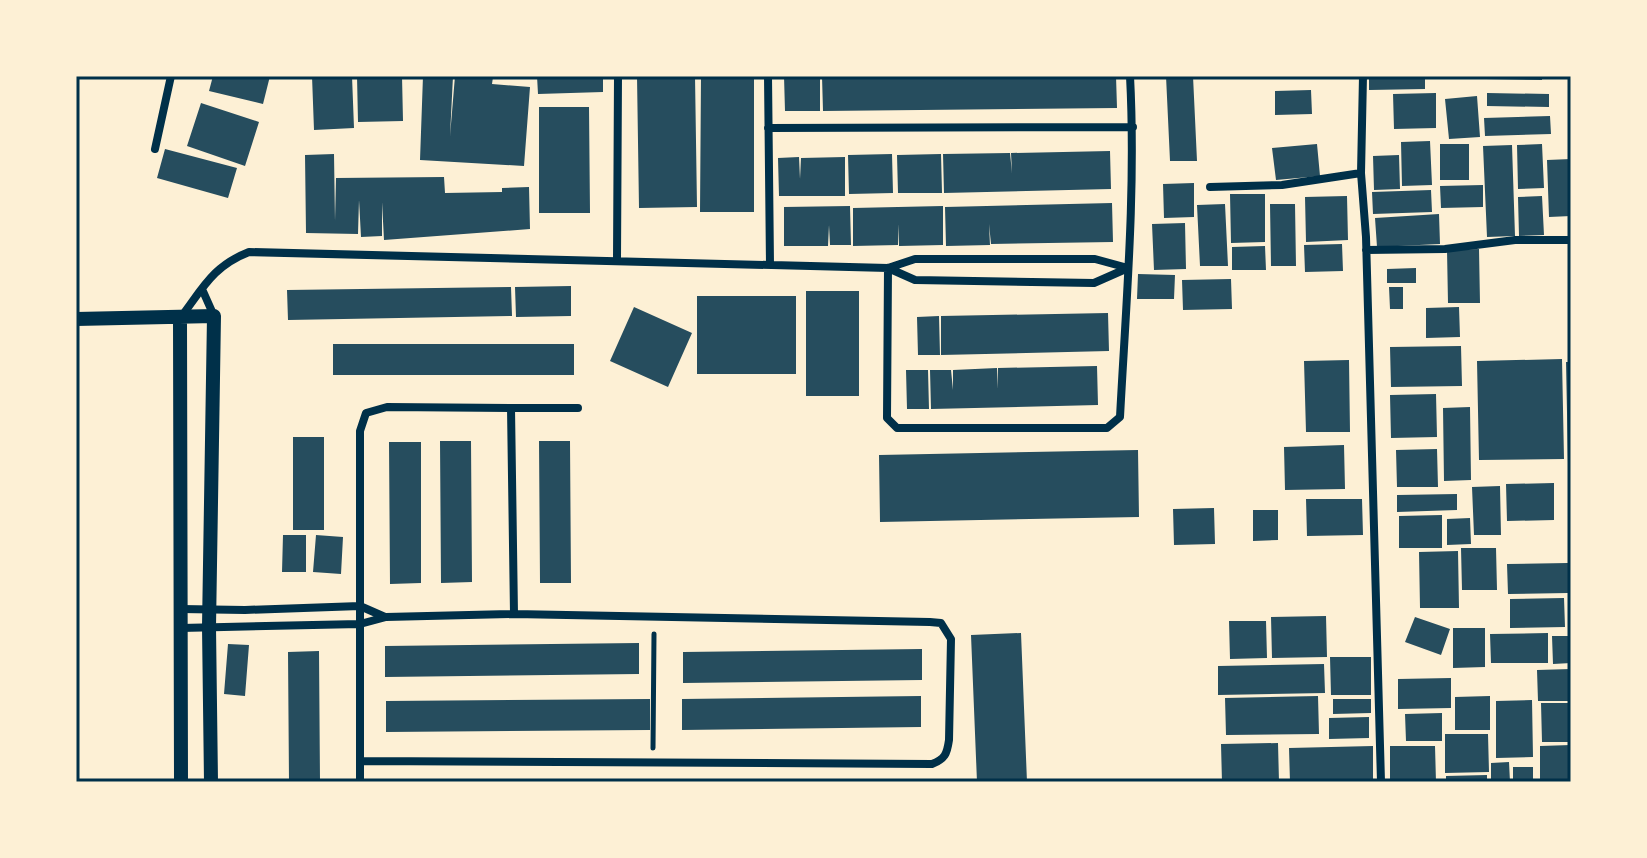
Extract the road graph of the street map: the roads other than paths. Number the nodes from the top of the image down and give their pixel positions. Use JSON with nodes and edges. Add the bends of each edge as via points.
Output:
{"nodes":[{"id":1,"x":171,"y":76,"type":"edge"},
{"id":2,"x":618,"y":76,"type":"edge"},
{"id":3,"x":768,"y":76,"type":"edge"},
{"id":4,"x":1130,"y":76,"type":"edge"},
{"id":5,"x":1363,"y":76,"type":"edge"},
{"id":6,"x":1133,"y":127,"type":"junction"},
{"id":7,"x":768,"y":128,"type":"junction"},
{"id":8,"x":155,"y":149,"type":"dead end"},
{"id":9,"x":1361,"y":173,"type":"junction"},
{"id":10,"x":1210,"y":187,"type":"dead end"},
{"id":11,"x":1571,"y":240,"type":"edge"},
{"id":12,"x":1366,"y":250,"type":"junction"},
{"id":13,"x":617,"y":260,"type":"junction"},
{"id":14,"x":770,"y":265,"type":"junction"},
{"id":15,"x":888,"y":268,"type":"junction"},
{"id":16,"x":1128,"y":268,"type":"junction"},
{"id":17,"x":202,"y":289,"type":"junction"},
{"id":18,"x":214,"y":316,"type":"junction"},
{"id":19,"x":76,"y":319,"type":"edge"},
{"id":20,"x":180,"y":319,"type":"junction"},
{"id":21,"x":511,"y":408,"type":"junction"},
{"id":22,"x":578,"y":408,"type":"dead end"},
{"id":23,"x":360,"y":606,"type":"junction"},
{"id":24,"x":181,"y":609,"type":"junction"},
{"id":25,"x":209,"y":610,"type":"junction"},
{"id":26,"x":514,"y":614,"type":"junction"},
{"id":27,"x":386,"y":617,"type":"junction"},
{"id":28,"x":360,"y":624,"type":"junction"},
{"id":29,"x":209,"y":627,"type":"junction"},
{"id":30,"x":181,"y":628,"type":"junction"},
{"id":31,"x":360,"y":761,"type":"junction"},
{"id":32,"x":181,"y":782,"type":"edge"},
{"id":33,"x":211,"y":782,"type":"edge"},
{"id":34,"x":360,"y":782,"type":"edge"},
{"id":35,"x":1381,"y":782,"type":"edge"}],
"edges":[{"from":1,"to":8,"type":"street"},
{"from":2,"to":13,"type":"street"},
{"from":3,"to":7,"type":"street"},
{"from":4,"to":6,"type":"street"},
{"from":5,"to":9,"type":"street"},
{"from":6,"to":7,"type":"street"},
{"from":6,"to":16,"type":"street"},
{"from":7,"to":14,"type":"street"},
{"from":9,"to":10,"type":"street","via":[[1282,185]]},
{"from":9,"to":12,"type":"street"},
{"from":11,"to":12,"type":"street"},
{"from":12,"to":35,"type":"street"},
{"from":13,"to":14,"type":"street"},
{"from":13,"to":17,"type":"street","via":[[249,252],[225,263]]},
{"from":14,"to":15,"type":"street"},
{"from":15,"to":16,"type":"street","via":[[915,259],[1095,259]]},
{"from":15,"to":16,"type":"street","via":[[915,280],[1094,283]]},
{"from":15,"to":16,"type":"street","via":[[887,418],[909,430],[1107,428],[1115,423],[1120,417]]},
{"from":17,"to":18,"type":"street"},
{"from":17,"to":20,"type":"street"},
{"from":18,"to":20,"type":"street"},
{"from":18,"to":25,"type":"street"},
{"from":19,"to":20,"type":"street"},
{"from":20,"to":24,"type":"street"},
{"from":21,"to":22,"type":"street"},
{"from":21,"to":23,"type":"street","via":[[387,407],[366,413],[360,431]]},
{"from":21,"to":26,"type":"street"},
{"from":23,"to":25,"type":"street"},
{"from":23,"to":27,"type":"street"},
{"from":23,"to":28,"type":"street"},
{"from":24,"to":25,"type":"street"},
{"from":24,"to":30,"type":"street"},
{"from":25,"to":29,"type":"street"},
{"from":26,"to":27,"type":"street"},
{"from":26,"to":31,"type":"street","via":[[941,623],[951,639],[947,753],[932,764]]},
{"from":27,"to":28,"type":"street"},
{"from":28,"to":29,"type":"street"},
{"from":28,"to":31,"type":"street"},
{"from":29,"to":30,"type":"street"},
{"from":29,"to":33,"type":"street"},
{"from":30,"to":32,"type":"street"},
{"from":31,"to":34,"type":"street"}]}
